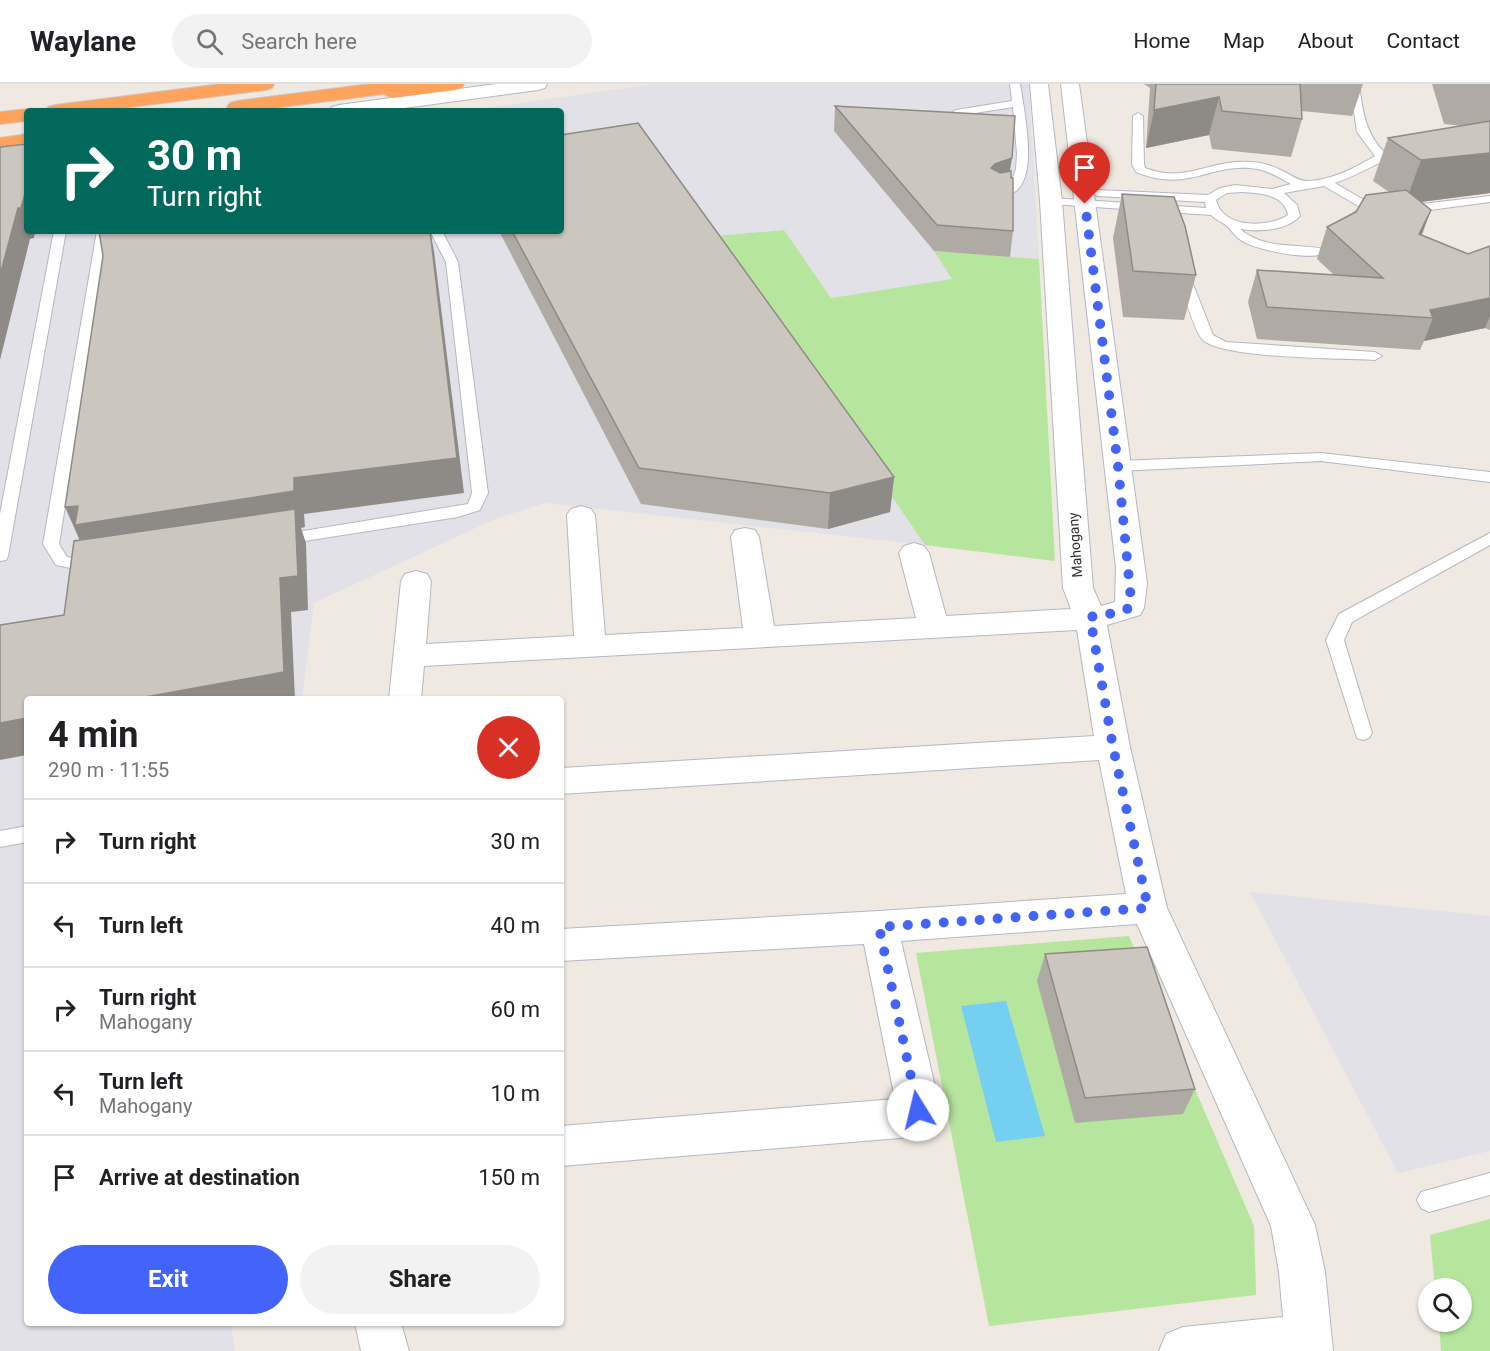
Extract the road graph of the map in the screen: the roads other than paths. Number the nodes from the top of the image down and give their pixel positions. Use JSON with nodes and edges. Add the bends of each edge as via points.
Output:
{"nodes":[{"id":1,"x":266,"y":84,"type":"edge"},
{"id":2,"x":292,"y":84,"type":"edge"},
{"id":3,"x":414,"y":84,"type":"edge"},
{"id":4,"x":455,"y":84,"type":"edge"},
{"id":5,"x":537,"y":84,"type":"edge"},
{"id":6,"x":1016,"y":84,"type":"edge"},
{"id":7,"x":1039,"y":84,"type":"edge"},
{"id":8,"x":1070,"y":84,"type":"edge"},
{"id":9,"x":1354,"y":85,"type":"edge"},
{"id":10,"x":1018,"y":103,"type":"junction"},
{"id":11,"x":78,"y":108,"type":"edge"},
{"id":12,"x":106,"y":108,"type":"edge"},
{"id":13,"x":234,"y":108,"type":"edge"},
{"id":14,"x":273,"y":108,"type":"edge"},
{"id":15,"x":361,"y":108,"type":"edge"},
{"id":16,"x":956,"y":113,"type":"edge"},
{"id":17,"x":24,"y":116,"type":"edge"},
{"id":18,"x":1138,"y":116,"type":"dead end"},
{"id":19,"x":0,"y":120,"type":"edge"},
{"id":20,"x":24,"y":135,"type":"edge"},
{"id":21,"x":0,"y":138,"type":"edge"},
{"id":22,"x":24,"y":140,"type":"edge"},
{"id":23,"x":0,"y":144,"type":"edge"},
{"id":24,"x":24,"y":153,"type":"edge"},
{"id":25,"x":1414,"y":154,"type":"edge"},
{"id":26,"x":1382,"y":156,"type":"junction"},
{"id":27,"x":0,"y":157,"type":"edge"},
{"id":28,"x":1326,"y":182,"type":"junction"},
{"id":29,"x":1301,"y":185,"type":"junction"},
{"id":30,"x":996,"y":193,"type":"edge"},
{"id":31,"x":1272,"y":193,"type":"junction"},
{"id":32,"x":1051,"y":195,"type":"junction"},
{"id":33,"x":1085,"y":198,"type":"junction"},
{"id":34,"x":1210,"y":199,"type":"junction"},
{"id":35,"x":1490,"y":199,"type":"edge"},
{"id":36,"x":1214,"y":212,"type":"junction"},
{"id":37,"x":1377,"y":213,"type":"junction"},
{"id":38,"x":1230,"y":222,"type":"junction"},
{"id":39,"x":1394,"y":224,"type":"edge"},
{"id":40,"x":59,"y":234,"type":"edge"},
{"id":41,"x":103,"y":234,"type":"edge"},
{"id":42,"x":438,"y":234,"type":"edge"},
{"id":43,"x":1320,"y":252,"type":"dead end"},
{"id":44,"x":1180,"y":265,"type":"edge"},
{"id":45,"x":1375,"y":356,"type":"dead end"},
{"id":46,"x":1118,"y":466,"type":"junction"},
{"id":47,"x":1490,"y":477,"type":"edge"},
{"id":48,"x":1072,"y":510,"type":"junction"},
{"id":49,"x":1123,"y":514,"type":"junction"},
{"id":50,"x":581,"y":515,"type":"dead end"},
{"id":51,"x":745,"y":537,"type":"dead end"},
{"id":52,"x":1490,"y":538,"type":"edge"},
{"id":53,"x":269,"y":541,"type":"edge"},
{"id":54,"x":914,"y":554,"type":"dead end"},
{"id":55,"x":0,"y":556,"type":"edge"},
{"id":56,"x":116,"y":565,"type":"edge"},
{"id":57,"x":417,"y":580,"type":"dead end"},
{"id":58,"x":1090,"y":617,"type":"junction"},
{"id":59,"x":934,"y":628,"type":"junction"},
{"id":60,"x":760,"y":637,"type":"junction"},
{"id":61,"x":590,"y":645,"type":"junction"},
{"id":62,"x":409,"y":656,"type":"junction"},
{"id":63,"x":405,"y":696,"type":"edge"},
{"id":64,"x":1363,"y":733,"type":"dead end"},
{"id":65,"x":1113,"y":747,"type":"junction"},
{"id":66,"x":564,"y":781,"type":"edge"},
{"id":67,"x":24,"y":835,"type":"edge"},
{"id":68,"x":0,"y":839,"type":"edge"},
{"id":69,"x":1148,"y":908,"type":"junction"},
{"id":70,"x":879,"y":927,"type":"junction"},
{"id":71,"x":564,"y":945,"type":"edge"},
{"id":72,"x":564,"y":1146,"type":"edge"},
{"id":73,"x":1490,"y":1185,"type":"edge"},
{"id":74,"x":1429,"y":1200,"type":"dead end"},
{"id":75,"x":379,"y":1326,"type":"edge"},
{"id":76,"x":1309,"y":1345,"type":"edge"},
{"id":77,"x":385,"y":1351,"type":"edge"},
{"id":78,"x":1183,"y":1351,"type":"edge"}],
"edges":[{"from":1,"to":11,"type":"highway"},
{"from":2,"to":12,"type":"highway"},
{"from":3,"to":13,"type":"highway"},
{"from":4,"to":14,"type":"highway"},
{"from":5,"to":15,"type":"street"},
{"from":6,"to":10,"type":"lane"},
{"from":7,"to":32,"type":"street","name":"Mahogany"},
{"from":8,"to":33,"type":"street"},
{"from":9,"to":26,"type":"lane","via":[[1365,141]]},
{"from":10,"to":16,"type":"lane"},
{"from":10,"to":30,"type":"lane","via":[[1023,137],[1019,181],[1013,188]]},
{"from":17,"to":19,"type":"highway"},
{"from":18,"to":29,"type":"lane","via":[[1138,164],[1140,170],[1150,175],[1192,177],[1251,165],[1279,172]]},
{"from":20,"to":21,"type":"highway"},
{"from":22,"to":23,"type":"highway"},
{"from":24,"to":27,"type":"street"},
{"from":25,"to":26,"type":"lane"},
{"from":26,"to":28,"type":"lane","via":[[1360,170]]},
{"from":28,"to":29,"type":"lane"},
{"from":28,"to":37,"type":"lane"},
{"from":29,"to":31,"type":"lane"},
{"from":31,"to":34,"type":"lane","via":[[1235,188]]},
{"from":31,"to":38,"type":"lane","via":[[1294,210],[1289,221],[1269,227]]},
{"from":32,"to":33,"type":"lane"},
{"from":32,"to":48,"type":"street","name":"Mahogany"},
{"from":33,"to":34,"type":"lane"},
{"from":33,"to":36,"type":"lane","via":[[1163,215]]},
{"from":33,"to":46,"type":"street"},
{"from":34,"to":36,"type":"lane"},
{"from":35,"to":37,"type":"lane"},
{"from":36,"to":38,"type":"lane"},
{"from":37,"to":39,"type":"lane"},
{"from":38,"to":43,"type":"lane","via":[[1236,233],[1251,242]]},
{"from":40,"to":55,"type":"lane"},
{"from":41,"to":56,"type":"lane","via":[[51,544],[62,561],[92,568]]},
{"from":42,"to":53,"type":"lane","via":[[452,262],[480,493],[475,507]]},
{"from":44,"to":45,"type":"lane","via":[[1207,337],[1223,346]]},
{"from":46,"to":47,"type":"lane","via":[[1321,457]]},
{"from":46,"to":49,"type":"street"},
{"from":48,"to":49,"type":"street"},
{"from":48,"to":58,"type":"street","name":"Mahogany","via":[[1078,588]]},
{"from":49,"to":58,"type":"street","via":[[1129,608]]},
{"from":50,"to":61,"type":"street"},
{"from":51,"to":60,"type":"street"},
{"from":52,"to":64,"type":"lane","via":[[1345,618],[1335,640]]},
{"from":54,"to":59,"type":"street"},
{"from":57,"to":62,"type":"street"},
{"from":58,"to":59,"type":"street"},
{"from":58,"to":65,"type":"street","name":"Mahogany"},
{"from":59,"to":60,"type":"street"},
{"from":60,"to":61,"type":"street"},
{"from":61,"to":62,"type":"street"},
{"from":62,"to":63,"type":"street"},
{"from":65,"to":66,"type":"street"},
{"from":65,"to":69,"type":"street","name":"Mahogany"},
{"from":67,"to":68,"type":"lane"},
{"from":69,"to":70,"type":"street"},
{"from":69,"to":76,"type":"street","name":"Mahogany","via":[[1293,1225]]},
{"from":70,"to":71,"type":"street"},
{"from":70,"to":72,"type":"street","via":[[916,1095],[915,1115]]},
{"from":73,"to":74,"type":"lane"},
{"from":75,"to":77,"type":"street"},
{"from":76,"to":78,"type":"street"}]}
